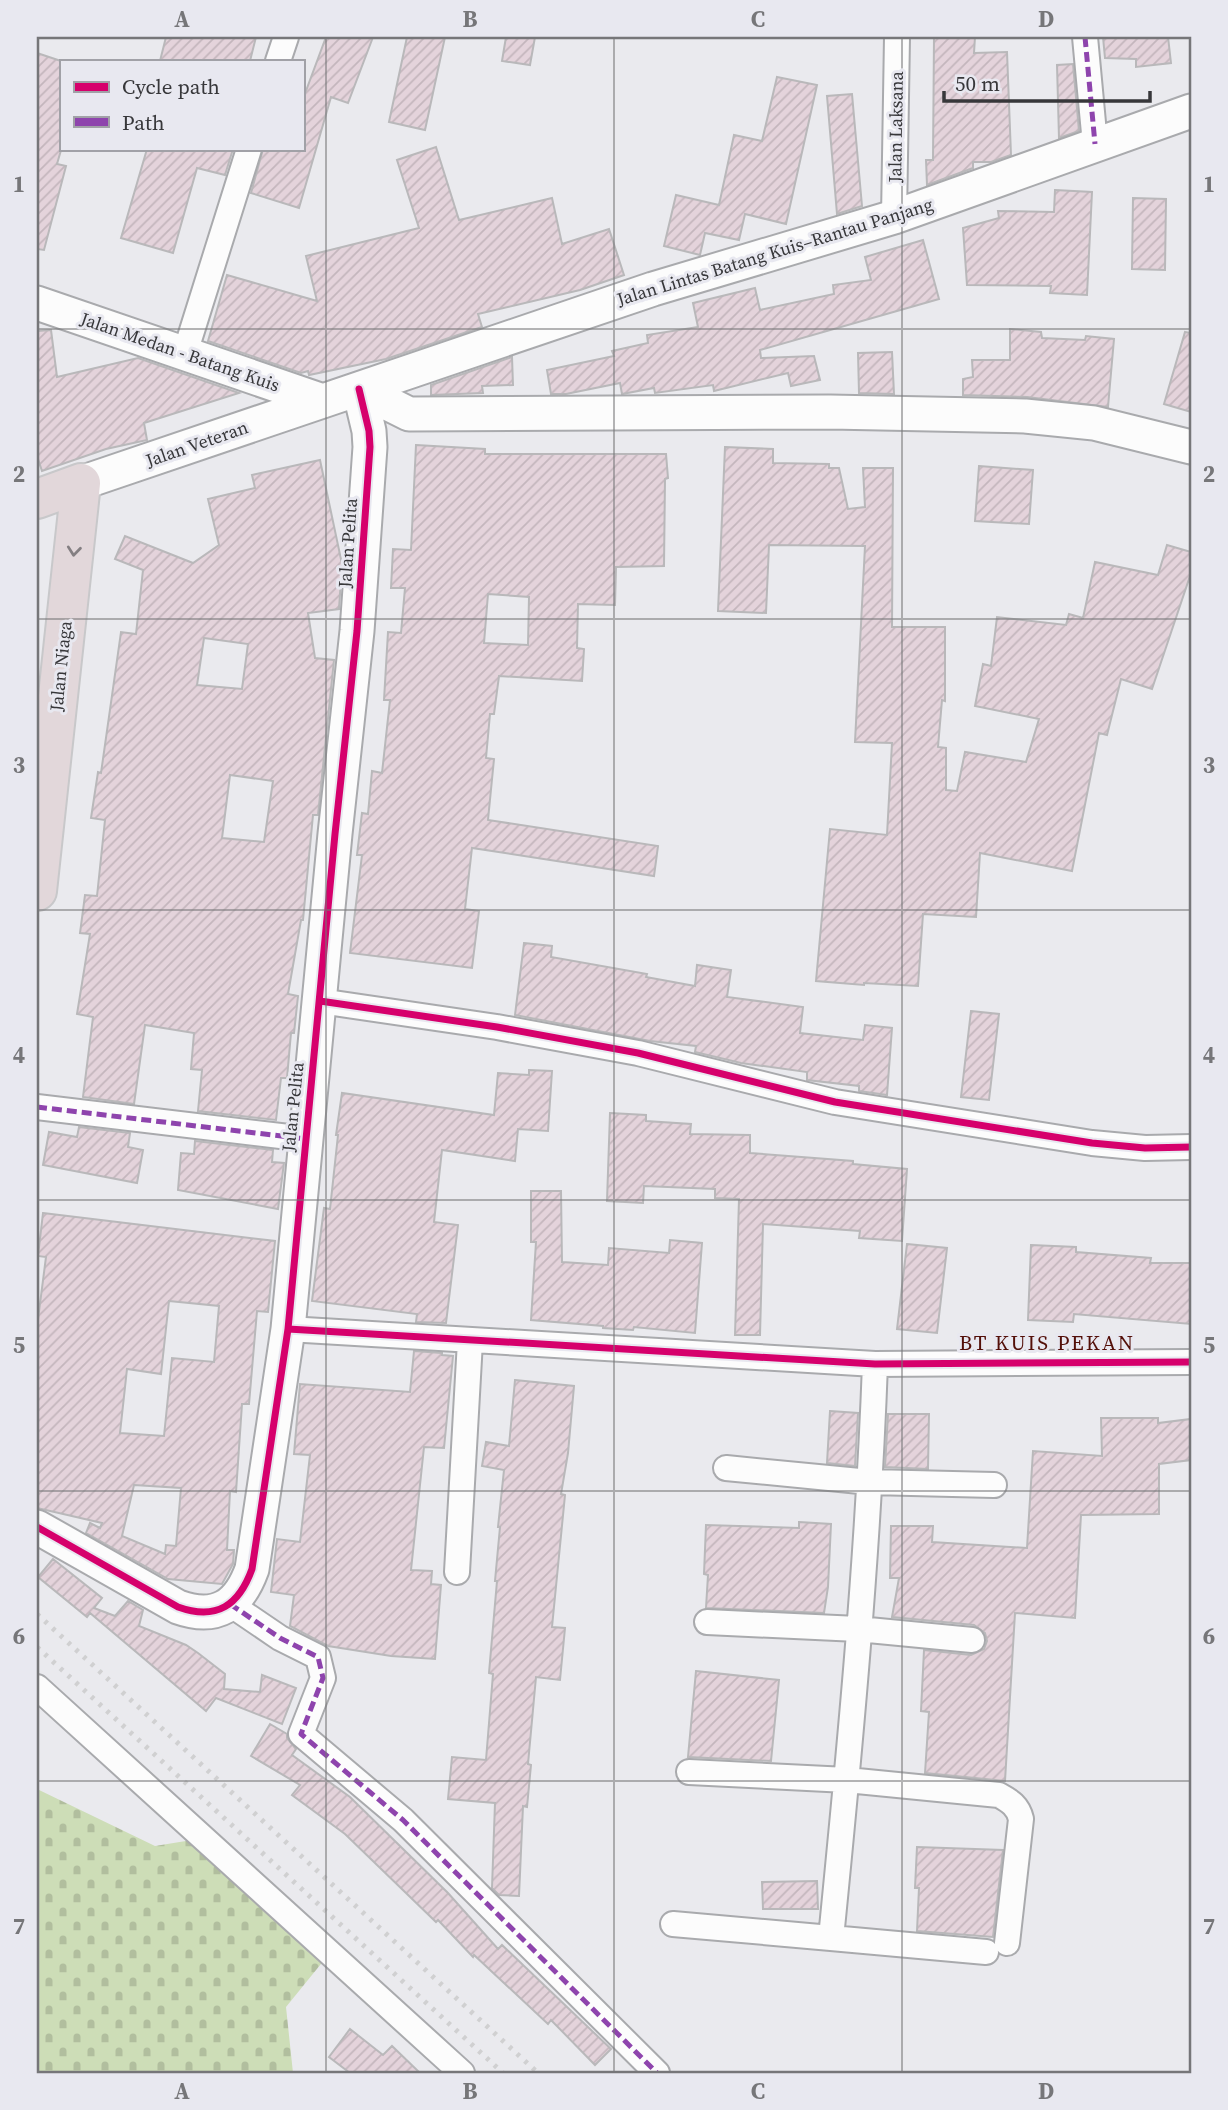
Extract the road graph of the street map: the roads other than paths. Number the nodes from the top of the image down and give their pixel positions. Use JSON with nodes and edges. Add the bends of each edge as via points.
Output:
{"nodes":[{"id":1,"x":286,"y":37,"type":"edge"},
{"id":2,"x":897,"y":37,"type":"edge"},
{"id":3,"x":1085,"y":37,"type":"edge"},
{"id":4,"x":278,"y":60,"type":"edge"},
{"id":5,"x":1191,"y":111,"type":"edge"},
{"id":6,"x":1095,"y":144,"type":"junction"},
{"id":7,"x":248,"y":150,"type":"edge"},
{"id":8,"x":894,"y":217,"type":"junction"},
{"id":9,"x":37,"y":303,"type":"edge"},
{"id":10,"x":185,"y":353,"type":"junction"},
{"id":11,"x":359,"y":389,"type":"junction"},
{"id":12,"x":323,"y":401,"type":"junction"},
{"id":13,"x":1191,"y":447,"type":"edge"},
{"id":14,"x":81,"y":483,"type":"junction"},
{"id":15,"x":37,"y":499,"type":"edge"},
{"id":16,"x":37,"y":891,"type":"edge"},
{"id":17,"x":320,"y":1001,"type":"junction"},
{"id":18,"x":37,"y":1107,"type":"edge"},
{"id":19,"x":306,"y":1139,"type":"junction"},
{"id":20,"x":1191,"y":1147,"type":"edge"},
{"id":21,"x":288,"y":1329,"type":"junction"},
{"id":22,"x":470,"y":1341,"type":"junction"},
{"id":23,"x":1191,"y":1362,"type":"edge"},
{"id":24,"x":875,"y":1364,"type":"junction"},
{"id":25,"x":726,"y":1468,"type":"dead end"},
{"id":26,"x":870,"y":1482,"type":"junction"},
{"id":27,"x":995,"y":1485,"type":"dead end"},
{"id":28,"x":37,"y":1527,"type":"edge"},
{"id":29,"x":457,"y":1572,"type":"dead end"},
{"id":30,"x":230,"y":1604,"type":"junction"},
{"id":31,"x":707,"y":1622,"type":"dead end"},
{"id":32,"x":858,"y":1629,"type":"junction"},
{"id":33,"x":972,"y":1640,"type":"dead end"},
{"id":34,"x":37,"y":1688,"type":"edge"},
{"id":35,"x":690,"y":1772,"type":"dead end"},
{"id":36,"x":847,"y":1780,"type":"junction"},
{"id":37,"x":673,"y":1924,"type":"dead end"},
{"id":38,"x":831,"y":1938,"type":"junction"},
{"id":39,"x":462,"y":2073,"type":"edge"},
{"id":40,"x":657,"y":2073,"type":"edge"}],
"edges":[{"from":1,"to":4,"type":"street"},
{"from":2,"to":8,"type":"street","name":"Jalan Laksana"},
{"from":3,"to":6,"type":"street"},
{"from":5,"to":6,"type":"street","name":"Jalan Lintas Batang Kuis–Rantau Panjang"},
{"from":6,"to":8,"type":"street","name":"Jalan Lintas Batang Kuis–Rantau Panjang"},
{"from":7,"to":10,"type":"street"},
{"from":8,"to":11,"type":"street","name":"Jalan Lintas Batang Kuis–Rantau Panjang","via":[[653,289]]},
{"from":9,"to":10,"type":"street","name":"Jalan Medan - Batang Kuis"},
{"from":10,"to":12,"type":"street","name":"Jalan Medan - Batang Kuis"},
{"from":11,"to":12,"type":"street","name":"Jalan Veteran"},
{"from":11,"to":13,"type":"street","via":[[409,414],[1025,416],[1094,423]]},
{"from":11,"to":17,"type":"street","name":"Jalan Pelita","via":[[369,431],[369,468]]},
{"from":12,"to":14,"type":"street","name":"Jalan Veteran"},
{"from":14,"to":15,"type":"highway","name":"Jalan Veteran"},
{"from":14,"to":16,"type":"highway","name":"Jalan Niaga","one_way":true},
{"from":17,"to":19,"type":"street","name":"Jalan Pelita"},
{"from":17,"to":20,"type":"street","via":[[638,1054],[835,1102],[1092,1143]]},
{"from":18,"to":19,"type":"street"},
{"from":19,"to":21,"type":"street","name":"Jalan Pelita"},
{"from":21,"to":22,"type":"street"},
{"from":21,"to":30,"type":"street","name":"Jalan Pelita","via":[[252,1569],[239,1597]]},
{"from":22,"to":24,"type":"street"},
{"from":22,"to":29,"type":"street"},
{"from":23,"to":24,"type":"street"},
{"from":24,"to":26,"type":"street"},
{"from":25,"to":26,"type":"street"},
{"from":26,"to":27,"type":"street"},
{"from":26,"to":32,"type":"street"},
{"from":28,"to":30,"type":"street","via":[[178,1607],[205,1613]]},
{"from":30,"to":40,"type":"street","via":[[318,1657],[323,1678],[301,1734],[404,1820]]},
{"from":31,"to":32,"type":"street"},
{"from":32,"to":33,"type":"street"},
{"from":32,"to":36,"type":"street"},
{"from":34,"to":39,"type":"street"},
{"from":35,"to":36,"type":"street"},
{"from":36,"to":38,"type":"street"},
{"from":36,"to":38,"type":"street","via":[[999,1795],[1016,1807],[1021,1819],[996,1948]]},
{"from":37,"to":38,"type":"street"}]}
